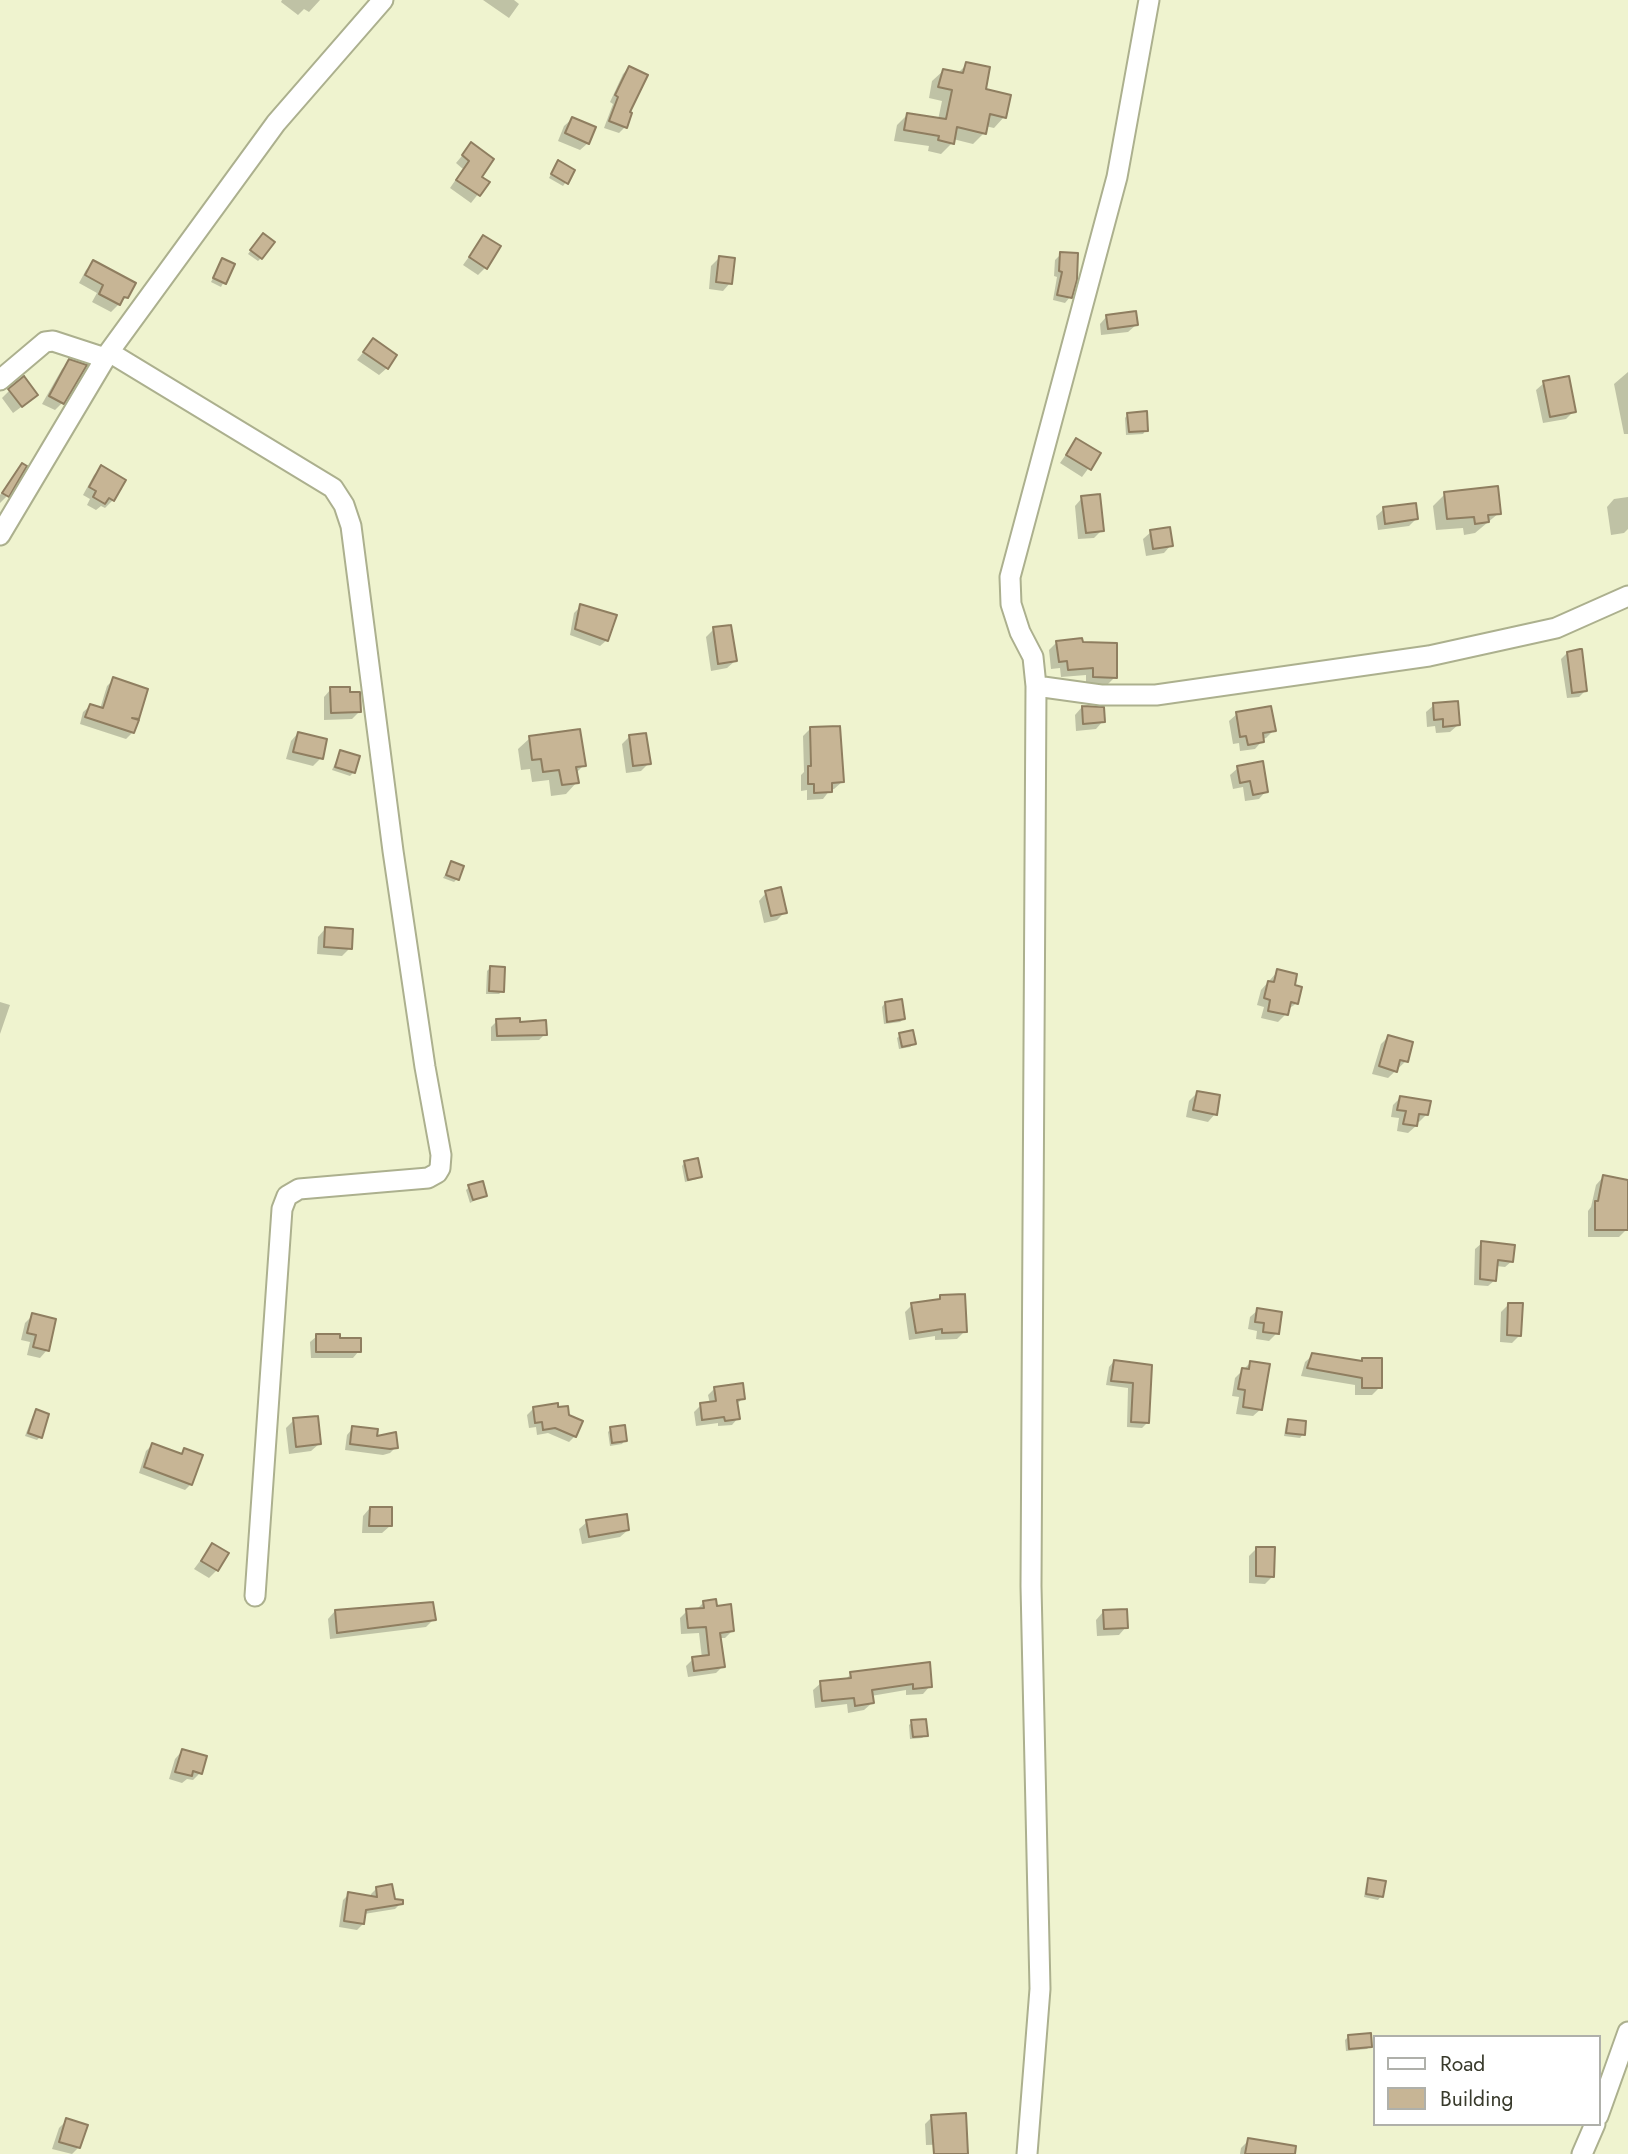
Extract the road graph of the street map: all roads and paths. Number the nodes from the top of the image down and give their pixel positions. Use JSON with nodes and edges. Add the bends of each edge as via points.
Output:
{"nodes":[{"id":1,"x":383,"y":0,"type":"edge"},
{"id":2,"x":1149,"y":0,"type":"edge"},
{"id":3,"x":107,"y":355,"type":"junction"},
{"id":4,"x":0,"y":380,"type":"edge"},
{"id":5,"x":0,"y":535,"type":"edge"},
{"id":6,"x":1628,"y":596,"type":"edge"},
{"id":7,"x":1036,"y":686,"type":"junction"},
{"id":8,"x":255,"y":1596,"type":"dead end"},
{"id":9,"x":1628,"y":2032,"type":"edge"},
{"id":10,"x":1600,"y":2110,"type":"edge"},
{"id":11,"x":1594,"y":2126,"type":"edge"},
{"id":12,"x":1027,"y":2154,"type":"edge"},
{"id":13,"x":1582,"y":2154,"type":"edge"}],
"edges":[{"from":1,"to":3,"type":"street","via":[[276,124]]},
{"from":2,"to":7,"type":"street","via":[[1117,177],[1010,577],[1011,604],[1033,657]]},
{"from":3,"to":4,"type":"street","via":[[45,342]]},
{"from":3,"to":5,"type":"street"},
{"from":3,"to":8,"type":"street","via":[[333,488],[344,505],[351,526],[395,864],[441,1155],[440,1168],[433,1177],[299,1189],[287,1196],[282,1209]]},
{"from":6,"to":7,"type":"street","via":[[1556,628],[1429,656],[1156,695],[1101,695]]},
{"from":7,"to":12,"type":"street","via":[[1031,1586],[1040,1989]]},
{"from":9,"to":10,"type":"street"},
{"from":11,"to":13,"type":"street"}]}
